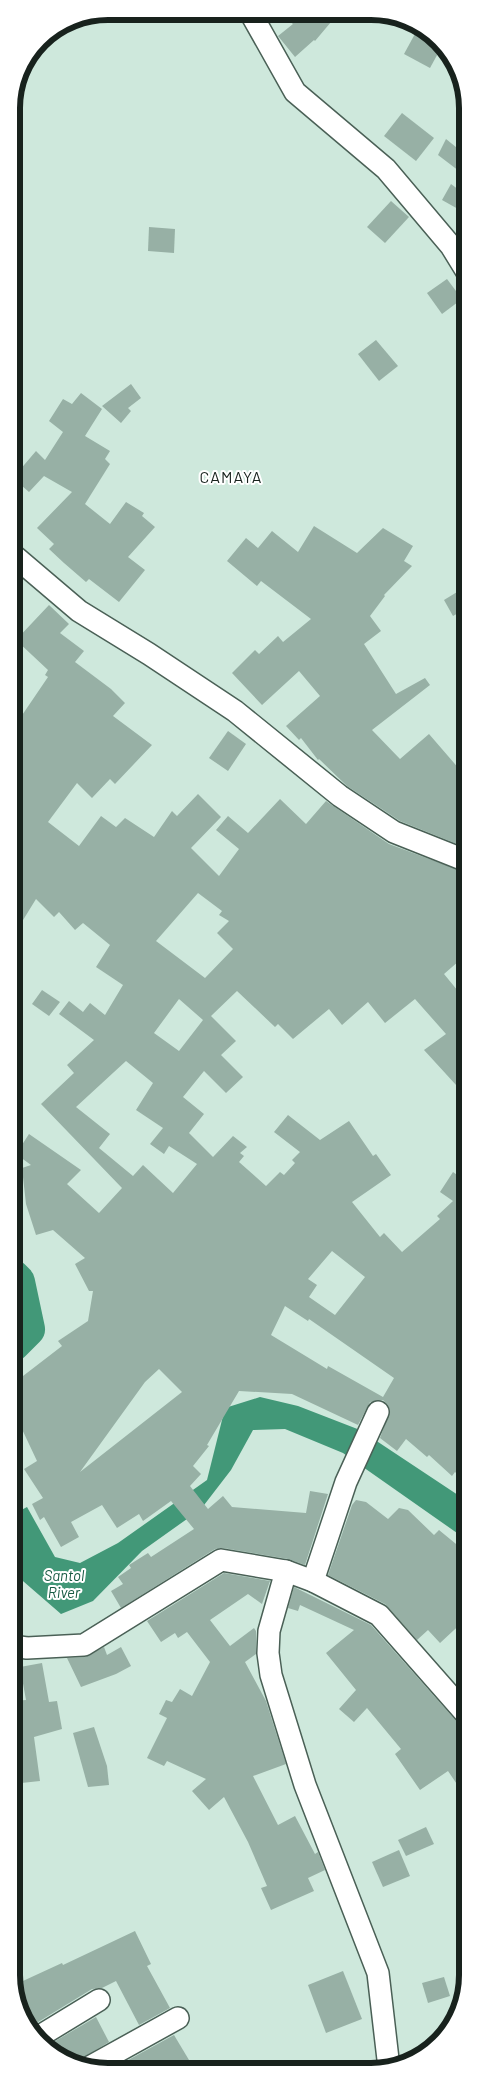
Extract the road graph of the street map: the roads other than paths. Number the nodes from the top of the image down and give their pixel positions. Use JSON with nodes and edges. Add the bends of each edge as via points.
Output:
{"nodes":[{"id":1,"x":254,"y":20,"type":"edge"},
{"id":2,"x":459,"y":259,"type":"edge"},
{"id":3,"x":20,"y":561,"type":"edge"},
{"id":4,"x":459,"y":858,"type":"edge"},
{"id":5,"x":374,"y":1420,"type":"dead end"},
{"id":6,"x":286,"y":1571,"type":"junction"},
{"id":7,"x":313,"y":1581,"type":"junction"},
{"id":8,"x":20,"y":1647,"type":"edge"},
{"id":9,"x":459,"y":1705,"type":"edge"},
{"id":10,"x":99,"y":2000,"type":"dead end"},
{"id":11,"x":178,"y":2018,"type":"dead end"},
{"id":12,"x":43,"y":2034,"type":"edge"},
{"id":13,"x":388,"y":2061,"type":"edge"},
{"id":14,"x":97,"y":2062,"type":"edge"}],
"edges":[{"from":1,"to":2,"type":"street","via":[[295,92],[386,169]]},
{"from":3,"to":4,"type":"street","via":[[79,611],[235,711],[340,796],[394,832]]},
{"from":5,"to":7,"type":"street","via":[[346,1482]]},
{"from":6,"to":7,"type":"street"},
{"from":6,"to":8,"type":"street","via":[[221,1560],[84,1645]]},
{"from":6,"to":13,"type":"street","via":[[269,1631],[270,1675],[305,1785],[378,1973]]},
{"from":7,"to":9,"type":"street","via":[[379,1615]]},
{"from":10,"to":12,"type":"street"},
{"from":11,"to":14,"type":"street"}]}
